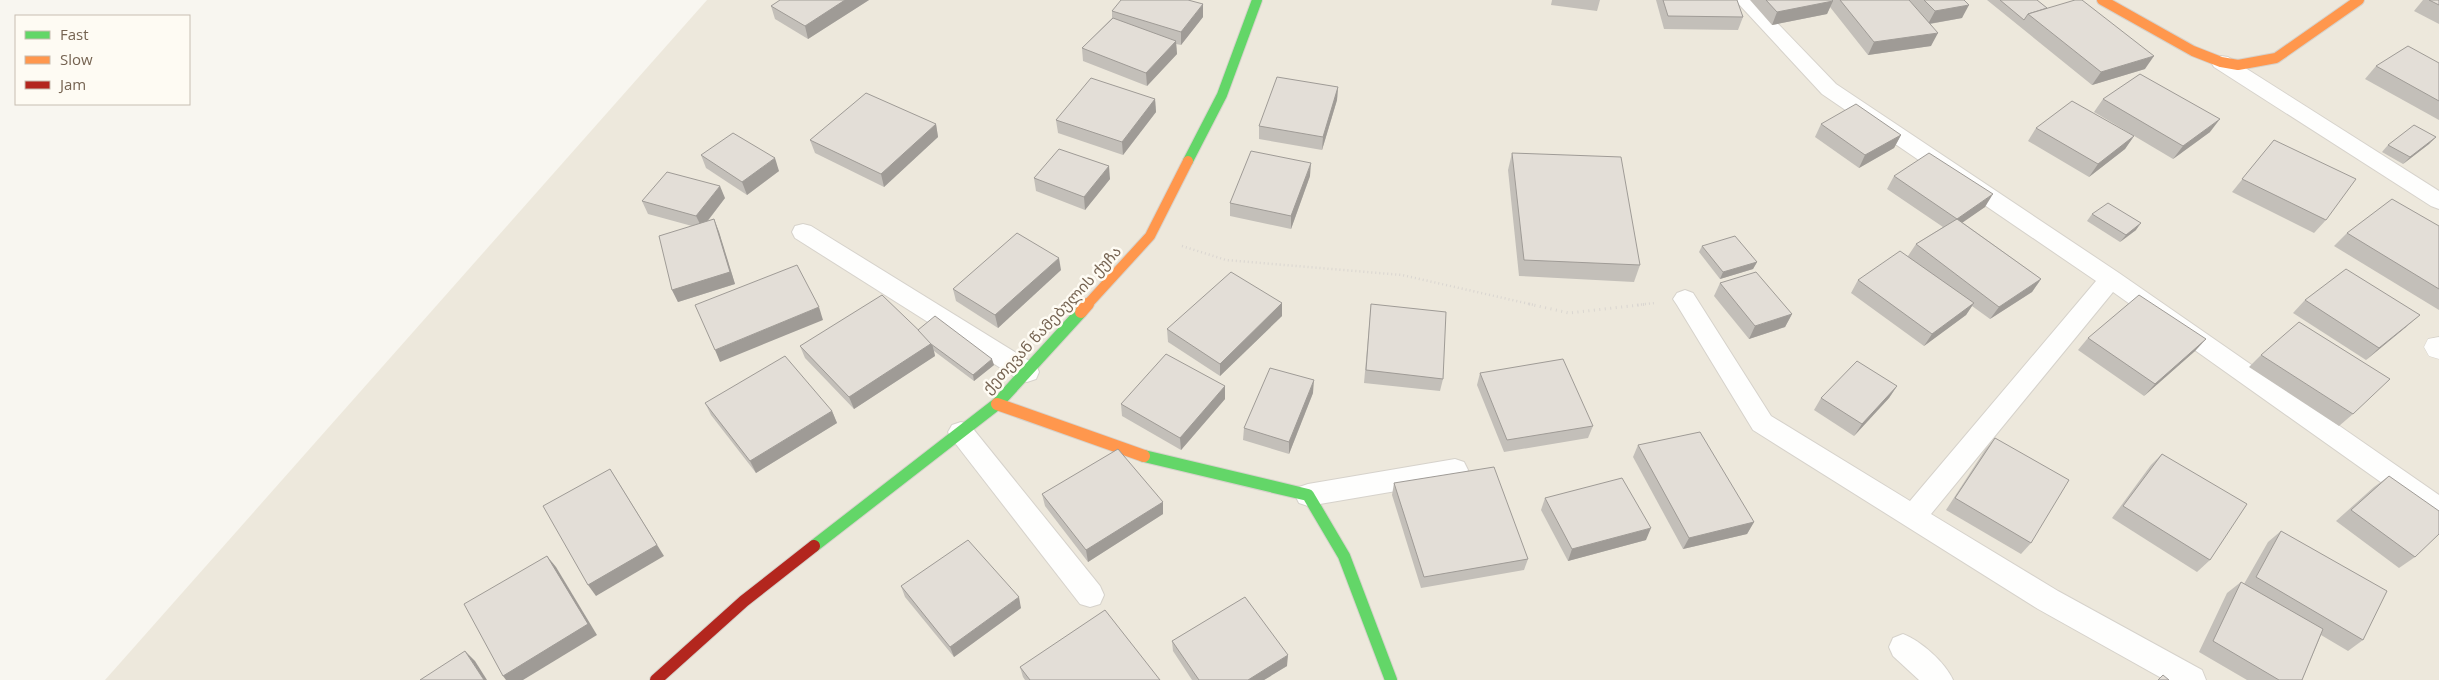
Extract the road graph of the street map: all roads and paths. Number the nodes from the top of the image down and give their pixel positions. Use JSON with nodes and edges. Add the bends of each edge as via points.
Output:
{"nodes":[{"id":1,"x":1257,"y":0,"type":"edge"},
{"id":2,"x":1744,"y":0,"type":"edge"},
{"id":3,"x":2102,"y":0,"type":"edge"},
{"id":4,"x":2359,"y":0,"type":"edge"},
{"id":5,"x":2221,"y":62,"type":"junction"},
{"id":6,"x":2439,"y":201,"type":"edge"},
{"id":7,"x":803,"y":232,"type":"dead end"},
{"id":8,"x":1150,"y":236,"type":"junction"},
{"id":9,"x":2111,"y":279,"type":"junction"},
{"id":10,"x":1685,"y":299,"type":"joint"},
{"id":11,"x":1027,"y":372,"type":"junction"},
{"id":12,"x":997,"y":404,"type":"junction"},
{"id":13,"x":961,"y":432,"type":"junction"},
{"id":14,"x":1455,"y":470,"type":"dead end"},
{"id":15,"x":1308,"y":495,"type":"junction"},
{"id":16,"x":2439,"y":509,"type":"edge"},
{"id":17,"x":1913,"y":516,"type":"junction"},
{"id":18,"x":1090,"y":595,"type":"dead end"},
{"id":19,"x":1903,"y":647,"type":"dead end"},
{"id":20,"x":656,"y":680,"type":"edge"},
{"id":21,"x":1391,"y":680,"type":"edge"},
{"id":22,"x":1939,"y":680,"type":"edge"},
{"id":23,"x":2192,"y":680,"type":"edge"}],
"edges":[{"from":1,"to":8,"type":"street","name":"ქეთევან წამებულის ქუჩა","via":[[1222,95]]},
{"from":2,"to":9,"type":"lane","via":[[1829,88]]},
{"from":3,"to":5,"type":"street","via":[[2193,51]]},
{"from":4,"to":5,"type":"street","via":[[2276,58],[2238,65]]},
{"from":5,"to":6,"type":"lane"},
{"from":7,"to":11,"type":"lane"},
{"from":8,"to":10,"type":"path","via":[[1226,260],[1402,275],[1568,313]]},
{"from":8,"to":11,"type":"street","name":"ქეთევან წამებულის ქუჩა"},
{"from":9,"to":16,"type":"lane"},
{"from":9,"to":17,"type":"lane"},
{"from":10,"to":17,"type":"lane","via":[[1762,423]]},
{"from":11,"to":12,"type":"street","name":"ქეთევან წამებულის ქუჩა"},
{"from":12,"to":13,"type":"street","name":"ქეთევან წამებულის ქუჩა"},
{"from":12,"to":15,"type":"street","via":[[1148,457]]},
{"from":13,"to":18,"type":"lane"},
{"from":13,"to":20,"type":"street","name":"ქეთევან წამებულის ქუჩა","via":[[744,601]]},
{"from":14,"to":15,"type":"lane"},
{"from":15,"to":21,"type":"street","via":[[1344,556]]},
{"from":17,"to":23,"type":"lane","via":[[2048,600]]},
{"from":19,"to":22,"type":"lane"}]}
